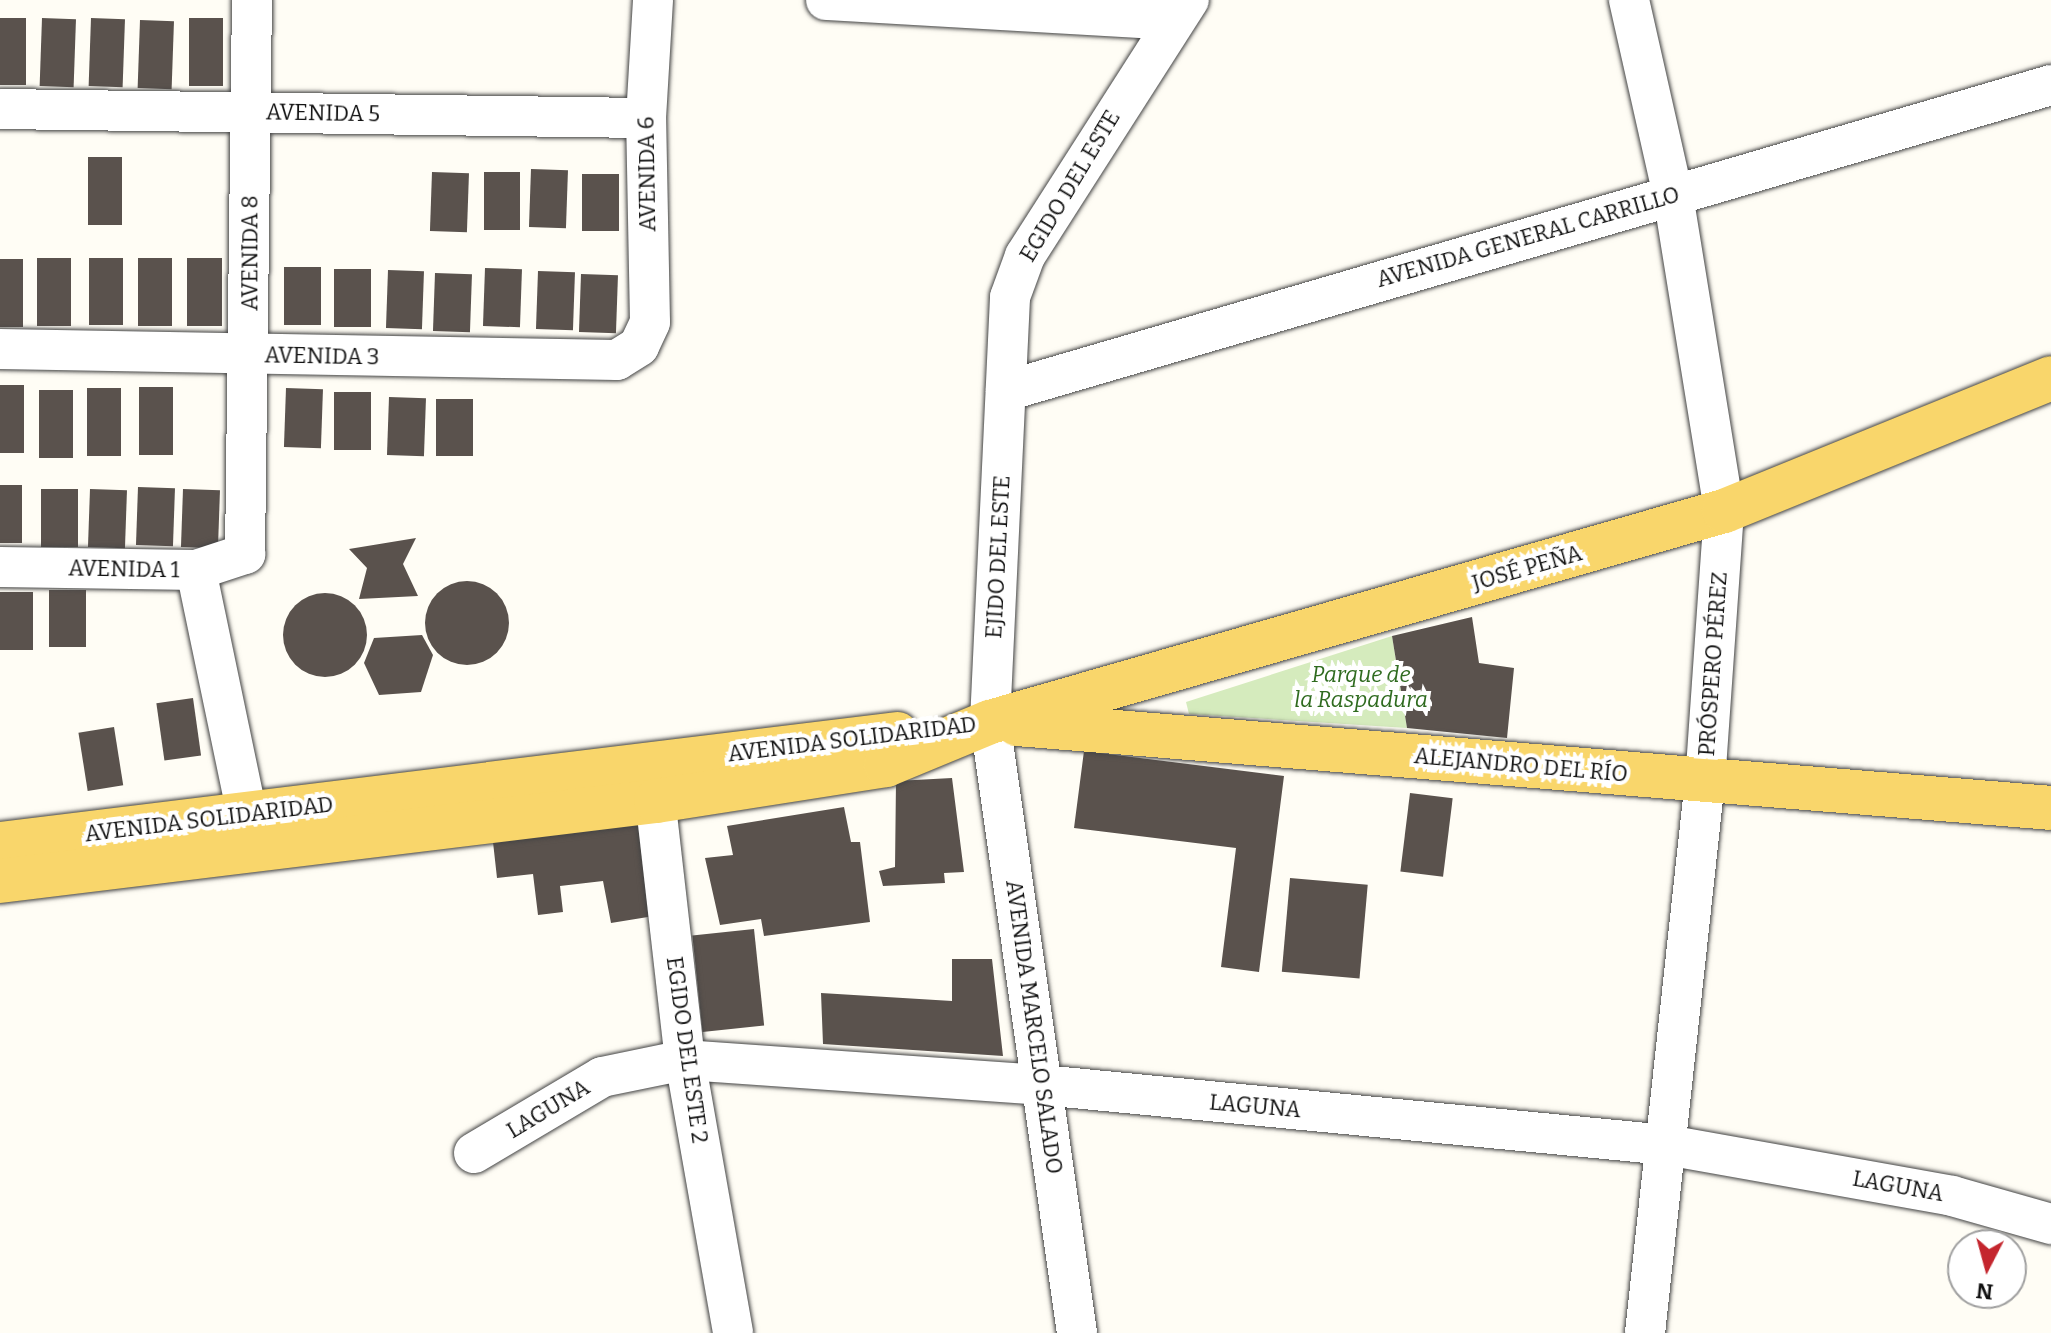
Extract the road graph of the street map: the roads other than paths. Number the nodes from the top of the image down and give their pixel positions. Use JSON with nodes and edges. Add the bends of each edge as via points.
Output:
{"nodes":[{"id":1,"x":252,"y":0,"type":"edge"},
{"id":2,"x":653,"y":0,"type":"edge"},
{"id":3,"x":826,"y":0,"type":"edge"},
{"id":4,"x":1629,"y":0,"type":"edge"},
{"id":5,"x":1180,"y":10,"type":"edge"},
{"id":6,"x":2051,"y":85,"type":"edge"},
{"id":7,"x":0,"y":109,"type":"edge"},
{"id":8,"x":250,"y":112,"type":"junction"},
{"id":9,"x":646,"y":118,"type":"junction"},
{"id":10,"x":1673,"y":195,"type":"junction"},
{"id":11,"x":639,"y":346,"type":"joint"},
{"id":12,"x":0,"y":349,"type":"edge"},
{"id":13,"x":250,"y":355,"type":"junction"},
{"id":14,"x":2051,"y":378,"type":"edge"},
{"id":15,"x":1006,"y":391,"type":"junction"},
{"id":16,"x":1724,"y":511,"type":"junction"},
{"id":17,"x":245,"y":554,"type":"joint"},
{"id":18,"x":0,"y":567,"type":"edge"},
{"id":19,"x":196,"y":570,"type":"junction"},
{"id":20,"x":990,"y":722,"type":"junction"},
{"id":21,"x":1705,"y":780,"type":"junction"},
{"id":22,"x":654,"y":783,"type":"junction"},
{"id":23,"x":2051,"y":808,"type":"edge"},
{"id":24,"x":251,"y":833,"type":"junction"},
{"id":25,"x":0,"y":844,"type":"edge"},
{"id":26,"x":0,"y":881,"type":"edge"},
{"id":27,"x":685,"y":1060,"type":"junction"},
{"id":28,"x":1042,"y":1085,"type":"junction"},
{"id":29,"x":1667,"y":1145,"type":"junction"},
{"id":30,"x":474,"y":1153,"type":"dead end"},
{"id":31,"x":2051,"y":1224,"type":"edge"},
{"id":32,"x":733,"y":1333,"type":"edge"},
{"id":33,"x":1077,"y":1333,"type":"edge"},
{"id":34,"x":1645,"y":1333,"type":"edge"}],
"edges":[{"from":1,"to":8,"type":"street","name":"AVENIDA 8"},
{"from":2,"to":9,"type":"street","name":"AVENIDA 6"},
{"from":3,"to":5,"type":"street"},
{"from":4,"to":10,"type":"street","name":"PRÓSPERO PÉREZ"},
{"from":5,"to":15,"type":"street","name":"EGIDO DEL ESTE","via":[[1025,256],[1010,297]]},
{"from":6,"to":10,"type":"street","name":"AVENIDA GENERAL CARRILLO"},
{"from":7,"to":8,"type":"street","name":"AVENIDA 5"},
{"from":8,"to":9,"type":"street","name":"AVENIDA 5"},
{"from":8,"to":13,"type":"street","name":"AVENIDA 8"},
{"from":9,"to":11,"type":"street","name":"AVENIDA 6","via":[[650,322]]},
{"from":10,"to":15,"type":"street","name":"AVENIDA GENERAL CARRILLO"},
{"from":10,"to":16,"type":"street","name":"PRÓSPERO PÉREZ"},
{"from":11,"to":13,"type":"street","name":"AVENIDA 3","via":[[617,360]]},
{"from":12,"to":13,"type":"street","name":"AVENIDA 3"},
{"from":13,"to":17,"type":"street","name":"AVENIDA 8"},
{"from":14,"to":16,"type":"main road","name":"JOSÉ PEÑA"},
{"from":15,"to":20,"type":"street","name":"EJIDO DEL ESTE"},
{"from":16,"to":20,"type":"main road","name":"JOSÉ PEÑA"},
{"from":16,"to":21,"type":"street","name":"PRÓSPERO PÉREZ"},
{"from":17,"to":19,"type":"street","name":"AVENIDA 1"},
{"from":18,"to":19,"type":"street","name":"AVENIDA 1"},
{"from":19,"to":24,"type":"street"},
{"from":20,"to":21,"type":"main road","name":"ALEJANDRO DEL RÍO"},
{"from":20,"to":22,"type":"main road","name":"AVENIDA SOLIDARIDAD"},
{"from":20,"to":28,"type":"street","name":"AVENIDA MARCELO SALADO"},
{"from":21,"to":23,"type":"main road","name":"ALEJANDRO DEL RÍO"},
{"from":21,"to":29,"type":"street","name":"PRÓSPERO PÉREZ"},
{"from":22,"to":24,"type":"main road","name":"AVENIDA SOLIDARIDAD"},
{"from":22,"to":27,"type":"street","name":"EGIDO DEL ESTE 2"},
{"from":24,"to":25,"type":"main road","name":"AVENIDA SOLIDARIDAD"},
{"from":24,"to":26,"type":"main road","name":"AVENIDA SOLIDARIDAD"},
{"from":27,"to":28,"type":"street","name":"LAGUNA"},
{"from":27,"to":30,"type":"street","name":"LAGUNA","via":[[602,1077]]},
{"from":27,"to":32,"type":"street","name":"EGIDO DEL ESTE 2"},
{"from":28,"to":29,"type":"street","name":"LAGUNA"},
{"from":28,"to":33,"type":"street","name":"AVENIDA MARCELO SALADO"},
{"from":29,"to":31,"type":"street","name":"LAGUNA","via":[[1952,1196]]},
{"from":29,"to":34,"type":"street","name":"PRÓSPERO PÉREZ"}]}
